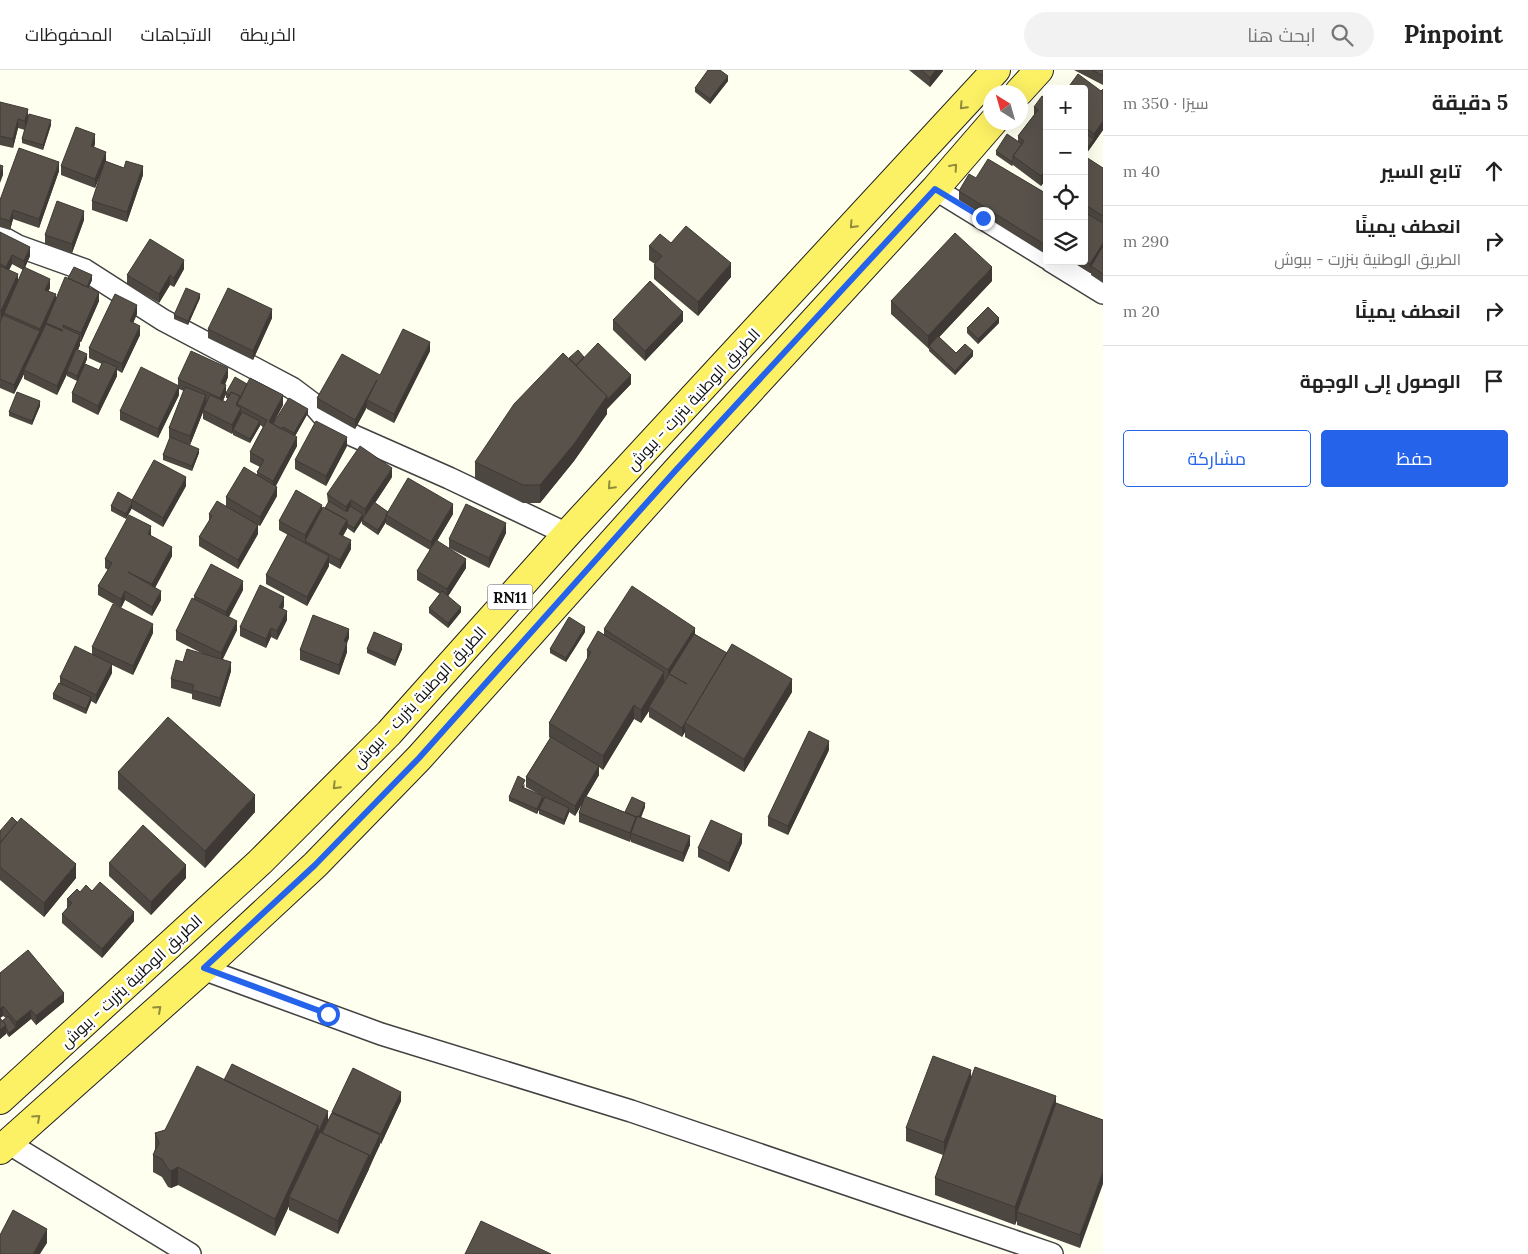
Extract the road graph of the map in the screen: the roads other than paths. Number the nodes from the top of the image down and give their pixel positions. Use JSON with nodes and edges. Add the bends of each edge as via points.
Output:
{"nodes":[{"id":1,"x":996,"y":70,"type":"edge"},
{"id":2,"x":1039,"y":70,"type":"edge"},
{"id":3,"x":1025,"y":85,"type":"edge"},
{"id":4,"x":986,"y":130,"type":"edge"},
{"id":5,"x":935,"y":189,"type":"junction"},
{"id":6,"x":0,"y":236,"type":"edge"},
{"id":7,"x":1043,"y":256,"type":"edge"},
{"id":8,"x":1058,"y":265,"type":"edge"},
{"id":9,"x":1103,"y":293,"type":"edge"},
{"id":10,"x":567,"y":534,"type":"junction"},
{"id":11,"x":204,"y":968,"type":"junction"},
{"id":12,"x":0,"y":1100,"type":"edge"},
{"id":13,"x":4,"y":1146,"type":"edge"},
{"id":14,"x":190,"y":1254,"type":"edge"},
{"id":15,"x":1052,"y":1254,"type":"edge"}],
"edges":[{"from":1,"to":10,"type":"main road","name":"الطريق الوطنية بنزرت - ببوش","number":"RN11","one_way":true},
{"from":2,"to":3,"type":"main road"},
{"from":5,"to":4,"type":"main road","number":"RN11","one_way":true},
{"from":5,"to":7,"type":"street"},
{"from":5,"to":11,"type":"main road","number":"RN11","via":[[676,470],[419,758],[315,865]]},
{"from":6,"to":10,"type":"street","via":[[18,246],[85,270],[163,320],[292,388],[326,419],[354,436]]},
{"from":8,"to":9,"type":"street"},
{"from":10,"to":12,"type":"main road","name":"الطريق الوطنية بنزرت - ببوش","number":"RN11","one_way":true,"via":[[388,733],[287,835]]},
{"from":13,"to":11,"type":"main road","number":"RN11","one_way":true},
{"from":11,"to":15,"type":"street","via":[[381,1034],[631,1112]]},
{"from":13,"to":14,"type":"street"}]}
